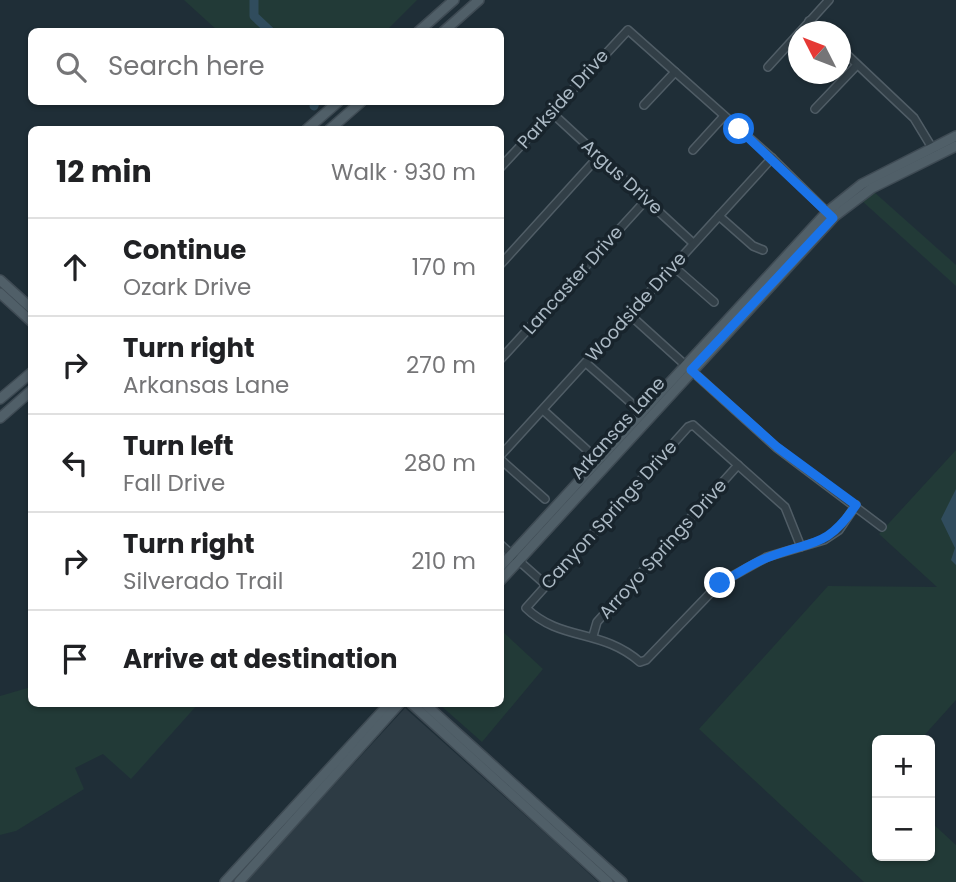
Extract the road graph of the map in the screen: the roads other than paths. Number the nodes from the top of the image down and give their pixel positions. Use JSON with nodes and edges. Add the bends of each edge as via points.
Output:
{"nodes":[{"id":1,"x":454,"y":0,"type":"edge"},
{"id":2,"x":479,"y":0,"type":"edge"},
{"id":3,"x":829,"y":0,"type":"edge"},
{"id":4,"x":809,"y":21,"type":"edge"},
{"id":5,"x":422,"y":28,"type":"edge"},
{"id":6,"x":448,"y":28,"type":"edge"},
{"id":7,"x":788,"y":44,"type":"edge"},
{"id":8,"x":851,"y":59,"type":"edge"},
{"id":9,"x":858,"y":65,"type":"junction"},
{"id":10,"x":768,"y":67,"type":"dead end"},
{"id":11,"x":675,"y":72,"type":"junction"},
{"id":12,"x":335,"y":105,"type":"edge"},
{"id":13,"x":357,"y":105,"type":"edge"},
{"id":14,"x":644,"y":105,"type":"dead end"},
{"id":15,"x":815,"y":109,"type":"dead end"},
{"id":16,"x":551,"y":112,"type":"junction"},
{"id":17,"x":724,"y":116,"type":"junction"},
{"id":18,"x":311,"y":126,"type":"edge"},
{"id":19,"x":333,"y":126,"type":"edge"},
{"id":20,"x":956,"y":136,"type":"edge"},
{"id":21,"x":956,"y":146,"type":"edge"},
{"id":22,"x":692,"y":150,"type":"dead end"},
{"id":23,"x":934,"y":153,"type":"junction"},
{"id":24,"x":598,"y":157,"type":"junction"},
{"id":25,"x":772,"y":158,"type":"junction"},
{"id":26,"x":504,"y":164,"type":"edge"},
{"id":27,"x":646,"y":200,"type":"junction"},
{"id":28,"x":719,"y":215,"type":"junction"},
{"id":29,"x":830,"y":215,"type":"junction"},
{"id":30,"x":694,"y":243,"type":"junction"},
{"id":31,"x":763,"y":250,"type":"dead end"},
{"id":32,"x":504,"y":261,"type":"edge"},
{"id":33,"x":674,"y":266,"type":"junction"},
{"id":34,"x":0,"y":280,"type":"edge"},
{"id":35,"x":0,"y":293,"type":"edge"},
{"id":36,"x":714,"y":302,"type":"dead end"},
{"id":37,"x":28,"y":305,"type":"edge"},
{"id":38,"x":630,"y":315,"type":"junction"},
{"id":39,"x":28,"y":319,"type":"edge"},
{"id":40,"x":504,"y":356,"type":"edge"},
{"id":41,"x":586,"y":363,"type":"junction"},
{"id":42,"x":688,"y":368,"type":"junction"},
{"id":43,"x":28,"y":375,"type":"edge"},
{"id":44,"x":28,"y":394,"type":"edge"},
{"id":45,"x":0,"y":398,"type":"edge"},
{"id":46,"x":630,"y":402,"type":"dead end"},
{"id":47,"x":543,"y":410,"type":"junction"},
{"id":48,"x":0,"y":418,"type":"edge"},
{"id":49,"x":587,"y":450,"type":"dead end"},
{"id":50,"x":504,"y":453,"type":"edge"},
{"id":51,"x":504,"y":461,"type":"edge"},
{"id":52,"x":738,"y":465,"type":"junction"},
{"id":53,"x":545,"y":499,"type":"dead end"},
{"id":54,"x":856,"y":505,"type":"junction"},
{"id":55,"x":883,"y":527,"type":"dead end"},
{"id":56,"x":801,"y":547,"type":"junction"},
{"id":57,"x":504,"y":548,"type":"edge"},
{"id":58,"x":515,"y":558,"type":"junction"},
{"id":59,"x":504,"y":565,"type":"edge"},
{"id":60,"x":504,"y":575,"type":"edge"},
{"id":61,"x":546,"y":585,"type":"junction"},
{"id":62,"x":593,"y":636,"type":"junction"},
{"id":63,"x":386,"y":707,"type":"edge"},
{"id":64,"x":396,"y":707,"type":"edge"},
{"id":65,"x":416,"y":707,"type":"edge"},
{"id":66,"x":428,"y":707,"type":"edge"},
{"id":67,"x":476,"y":756,"type":"junction"},
{"id":68,"x":546,"y":820,"type":"junction"},
{"id":69,"x":225,"y":882,"type":"edge"},
{"id":70,"x":239,"y":882,"type":"edge"},
{"id":71,"x":608,"y":882,"type":"edge"},
{"id":72,"x":622,"y":882,"type":"edge"}],
"edges":[{"from":1,"to":5,"type":"main road"},
{"from":2,"to":6,"type":"main road"},
{"from":3,"to":4,"type":"street"},
{"from":7,"to":10,"type":"street"},
{"from":8,"to":9,"type":"street"},
{"from":9,"to":15,"type":"street"},
{"from":9,"to":23,"type":"street","via":[[914,118]]},
{"from":11,"to":14,"type":"street"},
{"from":11,"to":16,"type":"street","name":"Parkside Drive","via":[[626,30]]},
{"from":11,"to":17,"type":"street"},
{"from":12,"to":18,"type":"main road"},
{"from":13,"to":19,"type":"main road"},
{"from":16,"to":24,"type":"street","name":"Argus Drive"},
{"from":16,"to":26,"type":"street","name":"Parkside Drive"},
{"from":17,"to":22,"type":"street"},
{"from":17,"to":25,"type":"street"},
{"from":20,"to":23,"type":"main road","name":"Arkansas Lane"},
{"from":21,"to":23,"type":"main road","name":"Arkansas Lane"},
{"from":23,"to":29,"type":"main road","name":"Arkansas Lane"},
{"from":24,"to":27,"type":"street","name":"Argus Drive"},
{"from":24,"to":32,"type":"street"},
{"from":25,"to":28,"type":"street","name":"Woodside Drive"},
{"from":25,"to":29,"type":"street"},
{"from":27,"to":30,"type":"street","name":"Argus Drive"},
{"from":27,"to":40,"type":"street","name":"Lancaster Drive"},
{"from":28,"to":30,"type":"street","name":"Woodside Drive"},
{"from":28,"to":31,"type":"street"},
{"from":29,"to":42,"type":"main road","name":"Arkansas Lane"},
{"from":30,"to":33,"type":"street","name":"Woodside Drive"},
{"from":33,"to":36,"type":"street"},
{"from":33,"to":38,"type":"street","name":"Woodside Drive"},
{"from":34,"to":37,"type":"main road"},
{"from":35,"to":39,"type":"main road"},
{"from":38,"to":41,"type":"street","name":"Woodside Drive"},
{"from":38,"to":42,"type":"street"},
{"from":41,"to":46,"type":"street"},
{"from":41,"to":47,"type":"street","name":"Woodside Drive"},
{"from":42,"to":54,"type":"street","via":[[777,447]]},
{"from":42,"to":58,"type":"main road","name":"Arkansas Lane"},
{"from":43,"to":45,"type":"main road"},
{"from":44,"to":48,"type":"main road"},
{"from":47,"to":49,"type":"street"},
{"from":47,"to":50,"type":"street","name":"Woodside Drive"},
{"from":51,"to":53,"type":"street"},
{"from":52,"to":56,"type":"street","via":[[785,507]]},
{"from":52,"to":61,"type":"street","name":"Canyon Springs Drive","via":[[693,425]]},
{"from":52,"to":62,"type":"street","name":"Arroyo Springs Drive","via":[[597,622]]},
{"from":54,"to":55,"type":"street"},
{"from":54,"to":56,"type":"street","via":[[839,530]]},
{"from":56,"to":62,"type":"street","via":[[766,558],[720,583],[646,660],[640,662],[613,642]]},
{"from":57,"to":58,"type":"street"},
{"from":58,"to":59,"type":"main road","name":"Arkansas Lane"},
{"from":58,"to":60,"type":"main road","name":"Arkansas Lane"},
{"from":58,"to":61,"type":"street"},
{"from":61,"to":62,"type":"street","name":"Canyon Springs Drive","via":[[526,608],[559,630]]},
{"from":63,"to":69,"type":"main road"},
{"from":64,"to":70,"type":"main road"},
{"from":65,"to":67,"type":"main road"},
{"from":66,"to":67,"type":"main road"},
{"from":67,"to":68,"type":"main road"},
{"from":68,"to":71,"type":"main road"},
{"from":68,"to":72,"type":"main road"}]}
